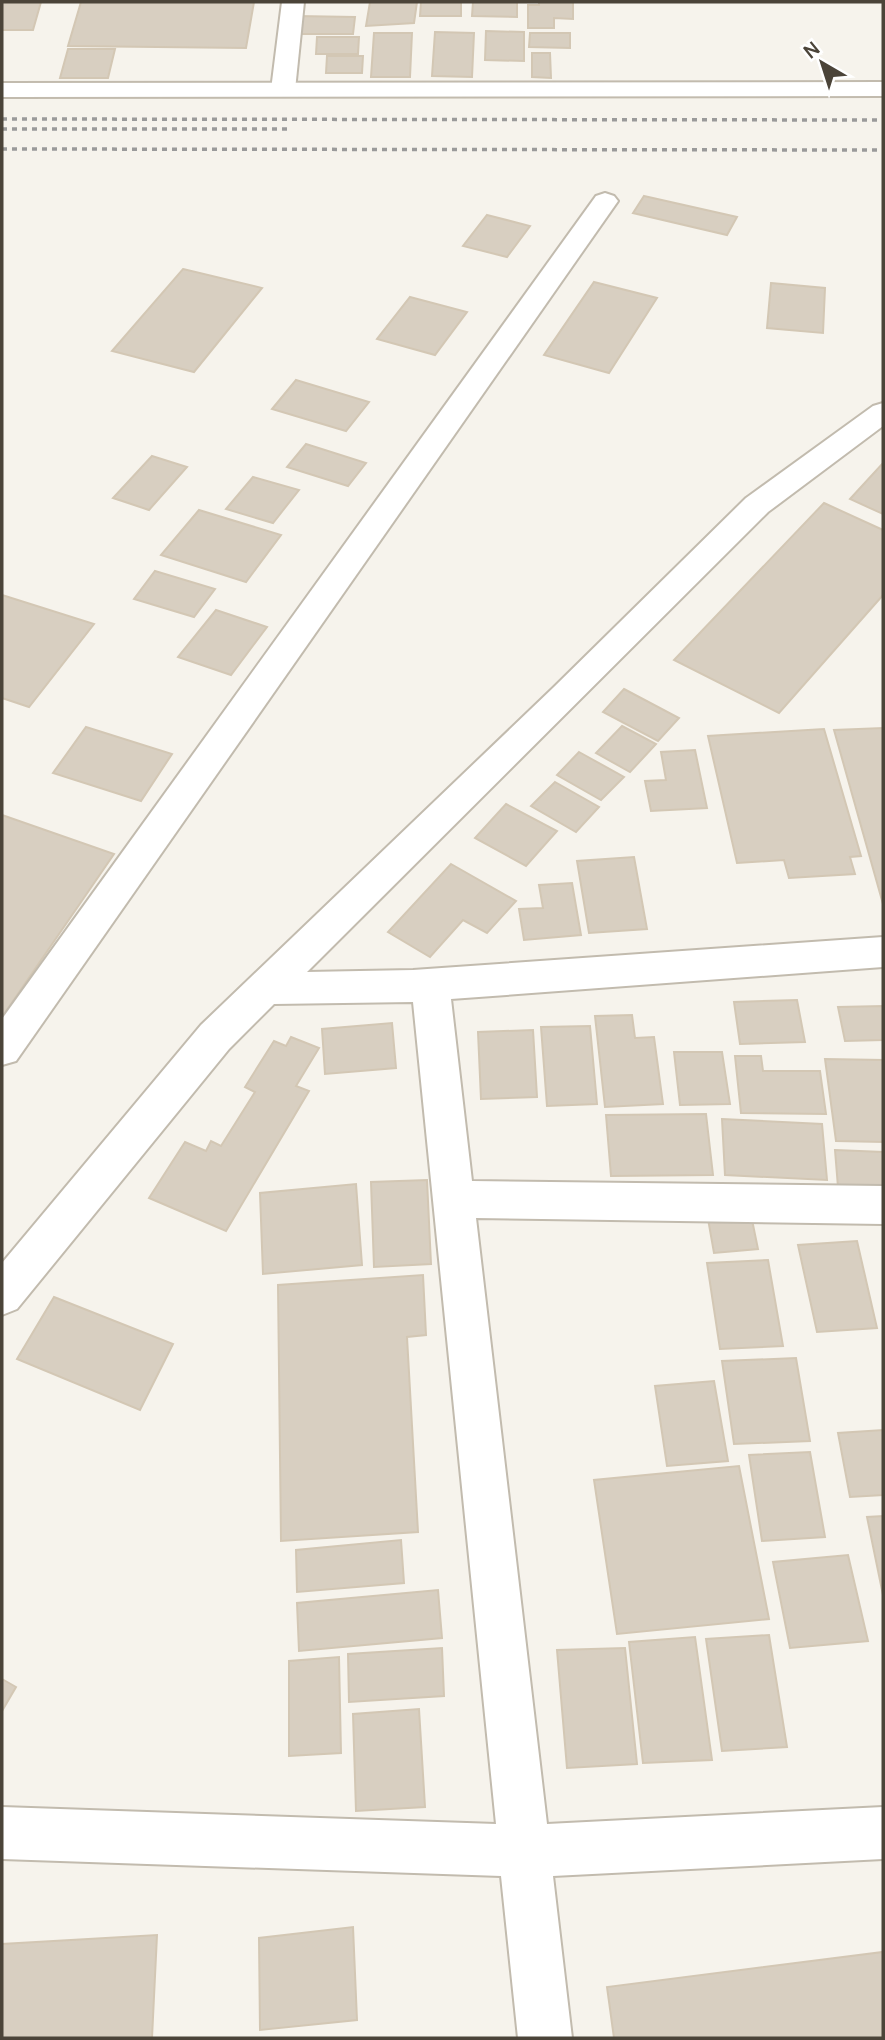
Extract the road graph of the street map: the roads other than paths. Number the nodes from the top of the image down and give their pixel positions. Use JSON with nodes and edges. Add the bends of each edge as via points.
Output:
{"nodes":[{"id":1,"x":293,"y":2,"type":"edge"},
{"id":2,"x":883,"y":89,"type":"edge"},
{"id":3,"x":2,"y":90,"type":"edge"},
{"id":4,"x":283,"y":90,"type":"junction"},
{"id":5,"x":605,"y":201,"type":"dead end"},
{"id":6,"x":883,"y":412,"type":"edge"},
{"id":7,"x":883,"y":952,"type":"edge"},
{"id":8,"x":430,"y":984,"type":"junction"},
{"id":9,"x":266,"y":988,"type":"junction"},
{"id":10,"x":2,"y":1049,"type":"edge"},
{"id":11,"x":452,"y":1199,"type":"junction"},
{"id":12,"x":883,"y":1205,"type":"edge"},
{"id":13,"x":2,"y":1295,"type":"edge"},
{"id":14,"x":2,"y":1833,"type":"edge"},
{"id":15,"x":883,"y":1833,"type":"edge"},
{"id":16,"x":525,"y":1851,"type":"junction"},
{"id":17,"x":545,"y":2038,"type":"edge"}],
"edges":[{"from":1,"to":4,"type":"street"},
{"from":2,"to":4,"type":"street"},
{"from":3,"to":4,"type":"street"},
{"from":5,"to":10,"type":"street"},
{"from":6,"to":9,"type":"street","via":[[757,505]]},
{"from":7,"to":8,"type":"street"},
{"from":8,"to":9,"type":"street"},
{"from":8,"to":11,"type":"street"},
{"from":9,"to":13,"type":"street","via":[[215,1037]]},
{"from":11,"to":12,"type":"street"},
{"from":11,"to":16,"type":"street"},
{"from":14,"to":16,"type":"street"},
{"from":15,"to":16,"type":"street"},
{"from":16,"to":17,"type":"street"}]}
